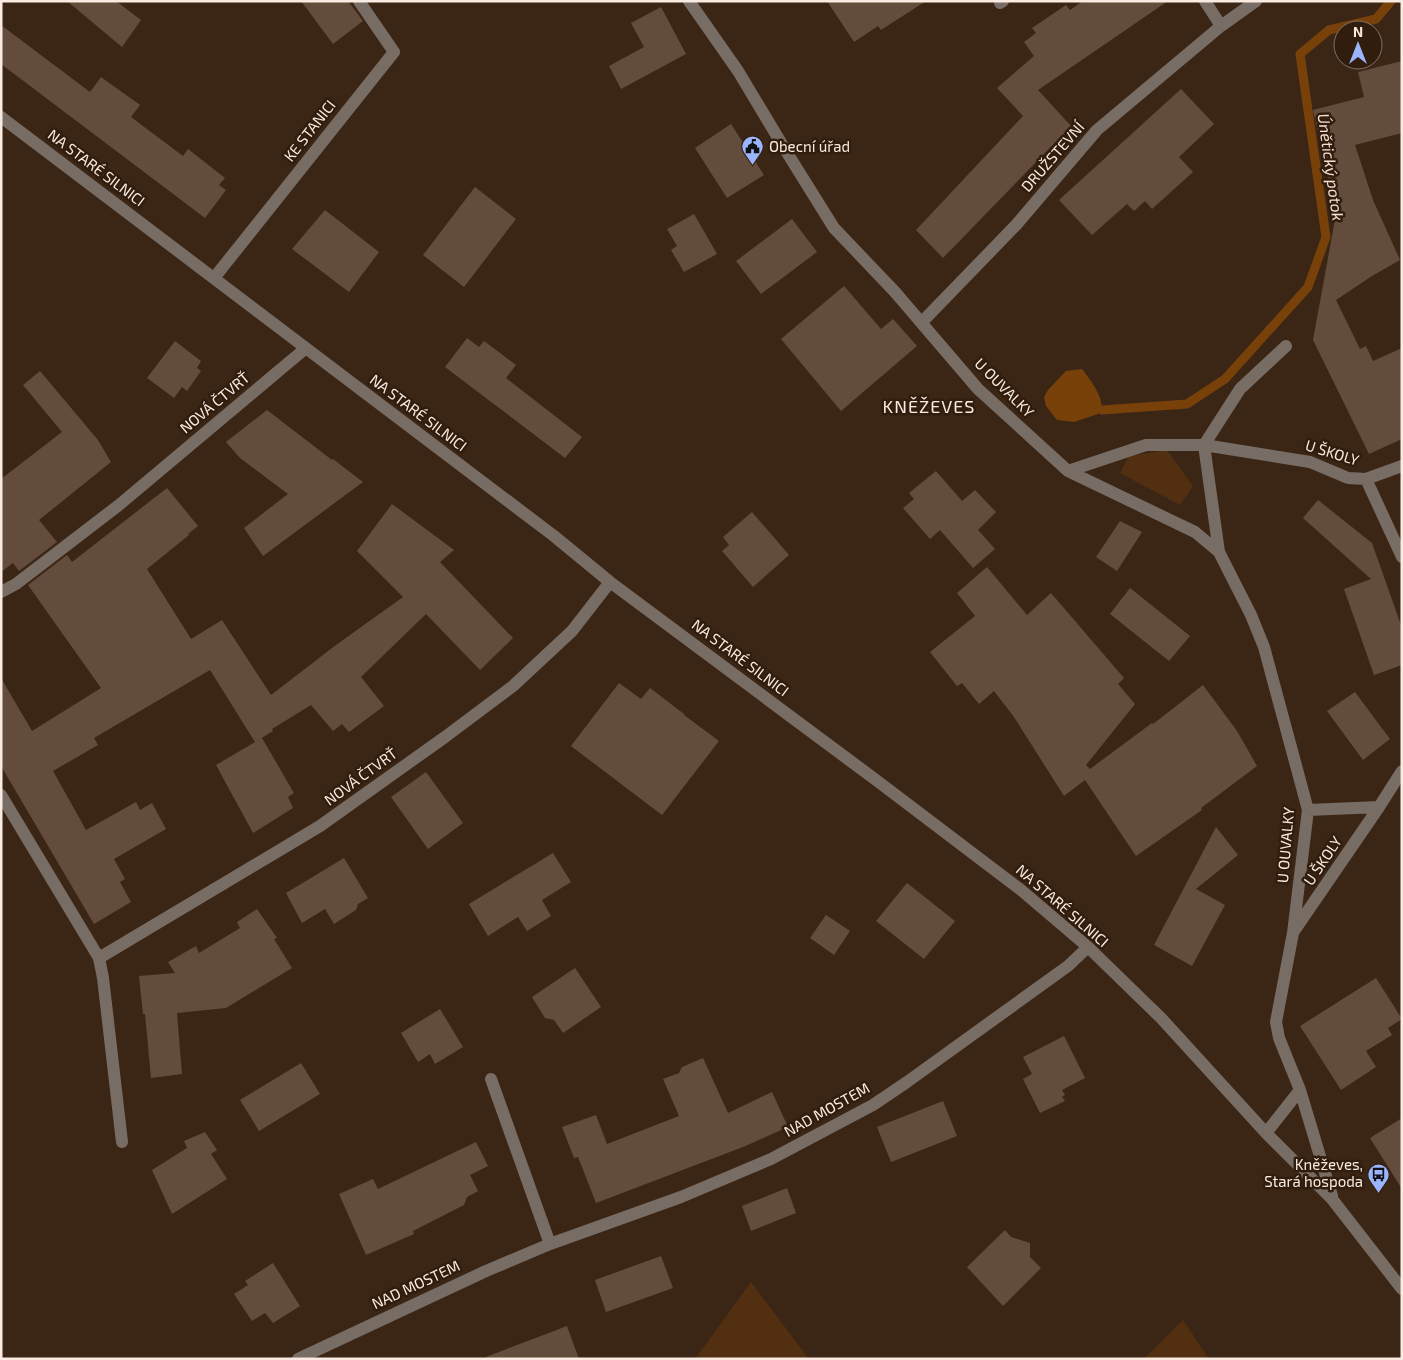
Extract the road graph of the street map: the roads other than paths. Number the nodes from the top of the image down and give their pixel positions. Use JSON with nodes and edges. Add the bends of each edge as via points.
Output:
{"nodes":[{"id":1,"x":359,"y":1,"type":"edge"},
{"id":2,"x":689,"y":1,"type":"edge"},
{"id":3,"x":1205,"y":1,"type":"edge"},
{"id":4,"x":1256,"y":1,"type":"edge"},
{"id":5,"x":1221,"y":26,"type":"junction"},
{"id":6,"x":1,"y":117,"type":"edge"},
{"id":7,"x":214,"y":278,"type":"junction"},
{"id":8,"x":922,"y":322,"type":"junction"},
{"id":9,"x":1286,"y":346,"type":"dead end"},
{"id":10,"x":306,"y":348,"type":"junction"},
{"id":11,"x":1204,"y":445,"type":"junction"},
{"id":12,"x":1402,"y":466,"type":"edge"},
{"id":13,"x":1068,"y":471,"type":"junction"},
{"id":14,"x":1366,"y":479,"type":"junction"},
{"id":15,"x":1219,"y":552,"type":"junction"},
{"id":16,"x":1402,"y":556,"type":"edge"},
{"id":17,"x":610,"y":582,"type":"junction"},
{"id":18,"x":1,"y":592,"type":"edge"},
{"id":19,"x":1402,"y":771,"type":"edge"},
{"id":20,"x":1,"y":795,"type":"edge"},
{"id":21,"x":1379,"y":808,"type":"junction"},
{"id":22,"x":1308,"y":810,"type":"junction"},
{"id":23,"x":1293,"y":933,"type":"junction"},
{"id":24,"x":1088,"y":948,"type":"junction"},
{"id":25,"x":99,"y":958,"type":"junction"},
{"id":26,"x":491,"y":1079,"type":"dead end"},
{"id":27,"x":1300,"y":1090,"type":"junction"},
{"id":28,"x":1266,"y":1133,"type":"junction"},
{"id":29,"x":122,"y":1142,"type":"dead end"},
{"id":30,"x":1332,"y":1198,"type":"junction"},
{"id":31,"x":550,"y":1244,"type":"junction"},
{"id":32,"x":1402,"y":1289,"type":"edge"},
{"id":33,"x":298,"y":1359,"type":"edge"}],
"edges":[{"from":1,"to":7,"type":"street","name":"KE STANICI","via":[[394,52]]},
{"from":2,"to":8,"type":"street","name":"U OUVALKY","via":[[738,71],[834,228]]},
{"from":3,"to":5,"type":"street"},
{"from":4,"to":5,"type":"street","name":"DRUŽSTEVNÍ"},
{"from":5,"to":8,"type":"street","name":"DRUŽSTEVNÍ","via":[[1097,130],[1016,225]]},
{"from":6,"to":7,"type":"street","name":"NA STARÉ SILNICI"},
{"from":7,"to":10,"type":"street","name":"NA STARÉ SILNICI"},
{"from":8,"to":13,"type":"street","name":"U OUVALKY","via":[[978,388]]},
{"from":9,"to":11,"type":"street","via":[[1240,389]]},
{"from":10,"to":17,"type":"street","name":"NA STARÉ SILNICI"},
{"from":10,"to":18,"type":"street","name":"NOVÁ ČTVRŤ","via":[[119,505]]},
{"from":11,"to":13,"type":"street","via":[[1146,445]]},
{"from":11,"to":14,"type":"street","name":"U ŠKOLY","via":[[1310,462],[1348,478]]},
{"from":11,"to":15,"type":"street","name":"U OUVALKY"},
{"from":12,"to":14,"type":"street"},
{"from":13,"to":15,"type":"street","name":"U OUVALKY","via":[[1195,532]]},
{"from":14,"to":16,"type":"street","name":"U ŠKOLY"},
{"from":15,"to":22,"type":"street","name":"U OUVALKY","via":[[1264,647]]},
{"from":17,"to":24,"type":"street","name":"NA STARÉ SILNICI","via":[[1005,878]]},
{"from":17,"to":25,"type":"street","name":"NOVÁ ČTVRŤ","via":[[572,632],[513,686],[445,737],[320,826]]},
{"from":19,"to":21,"type":"street","name":"U ŠKOLY"},
{"from":20,"to":25,"type":"street"},
{"from":21,"to":22,"type":"street"},
{"from":21,"to":23,"type":"street","name":"U ŠKOLY"},
{"from":22,"to":23,"type":"street","name":"U OUVALKY"},
{"from":23,"to":27,"type":"street","name":"U OUVALKY","via":[[1276,1022]]},
{"from":24,"to":28,"type":"street","name":"NA STARÉ SILNICI","via":[[1161,1018]]},
{"from":24,"to":31,"type":"street","name":"NAD MOSTEM","via":[[1068,966],[873,1105],[771,1159],[680,1197]]},
{"from":25,"to":29,"type":"street"},
{"from":26,"to":31,"type":"street"},
{"from":27,"to":28,"type":"street"},
{"from":27,"to":30,"type":"street","name":"U OUVALKY"},
{"from":28,"to":30,"type":"street","name":"NA STARÉ SILNICI"},
{"from":30,"to":32,"type":"street","name":"NA STARÉ SILNICI"},
{"from":31,"to":33,"type":"street","name":"NAD MOSTEM"}]}
